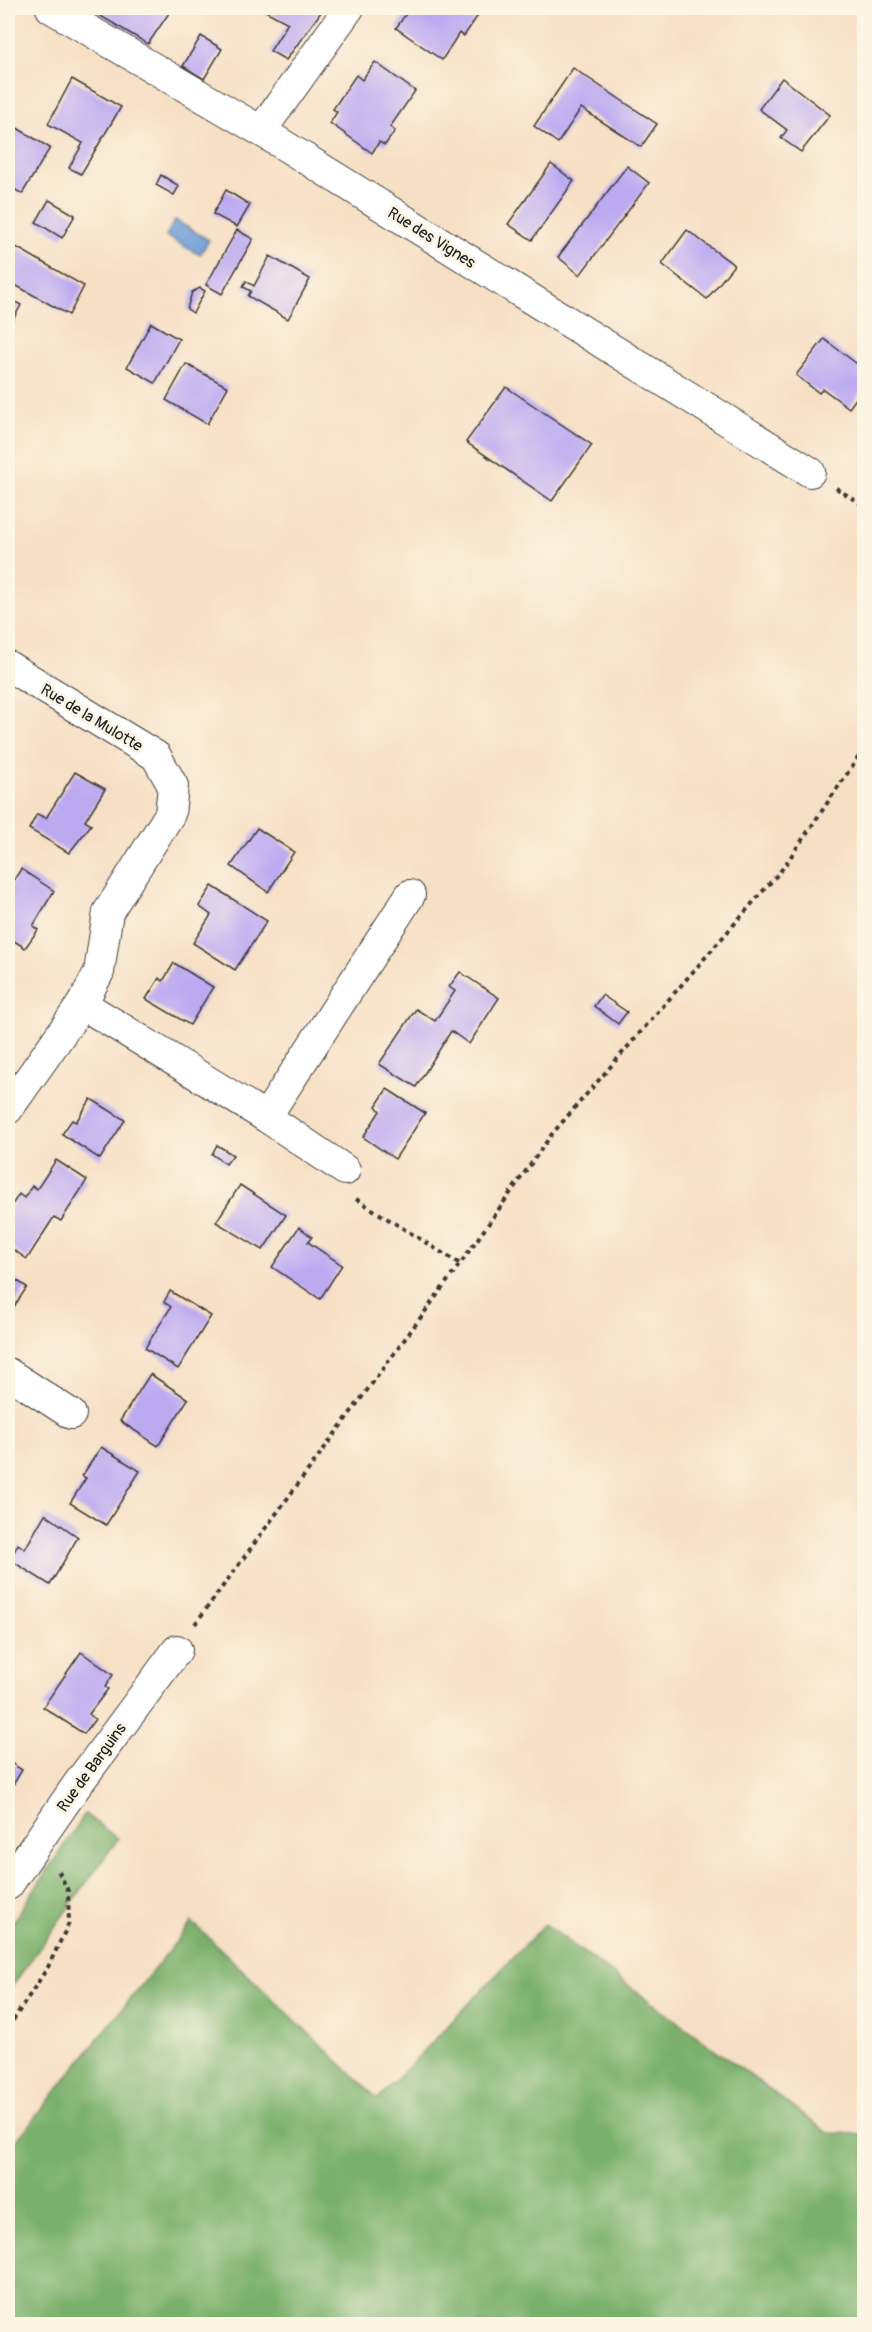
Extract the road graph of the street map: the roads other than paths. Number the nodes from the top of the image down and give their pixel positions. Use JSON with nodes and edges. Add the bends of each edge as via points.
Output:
{"nodes":[{"id":1,"x":51,"y":8,"type":"edge"},
{"id":2,"x":349,"y":8,"type":"edge"},
{"id":3,"x":261,"y":131,"type":"junction"},
{"id":4,"x":810,"y":472,"type":"dead end"},
{"id":5,"x":8,"y":666,"type":"edge"},
{"id":6,"x":410,"y":895,"type":"dead end"},
{"id":7,"x":82,"y":1004,"type":"junction"},
{"id":8,"x":8,"y":1109,"type":"edge"},
{"id":9,"x":266,"y":1117,"type":"junction"},
{"id":10,"x":345,"y":1170,"type":"road end"},
{"id":11,"x":8,"y":1372,"type":"edge"},
{"id":12,"x":71,"y":1414,"type":"dead end"},
{"id":13,"x":177,"y":1650,"type":"road end"},
{"id":14,"x":8,"y":1885,"type":"edge"}],
"edges":[{"from":1,"to":3,"type":"street","name":"Rue des Vignes"},
{"from":2,"to":3,"type":"street"},
{"from":3,"to":4,"type":"street","name":"Rue des Vignes"},
{"from":5,"to":7,"type":"street","name":"Rue de la Mulotte","via":[[156,756],[173,786],[170,814],[108,912],[99,972]]},
{"from":6,"to":9,"type":"street"},
{"from":7,"to":8,"type":"street","name":"Rue de la Mulotte"},
{"from":7,"to":9,"type":"street"},
{"from":9,"to":10,"type":"street"},
{"from":11,"to":12,"type":"street"},
{"from":13,"to":14,"type":"street","name":"Rue de Barguins","via":[[76,1785]]}]}
